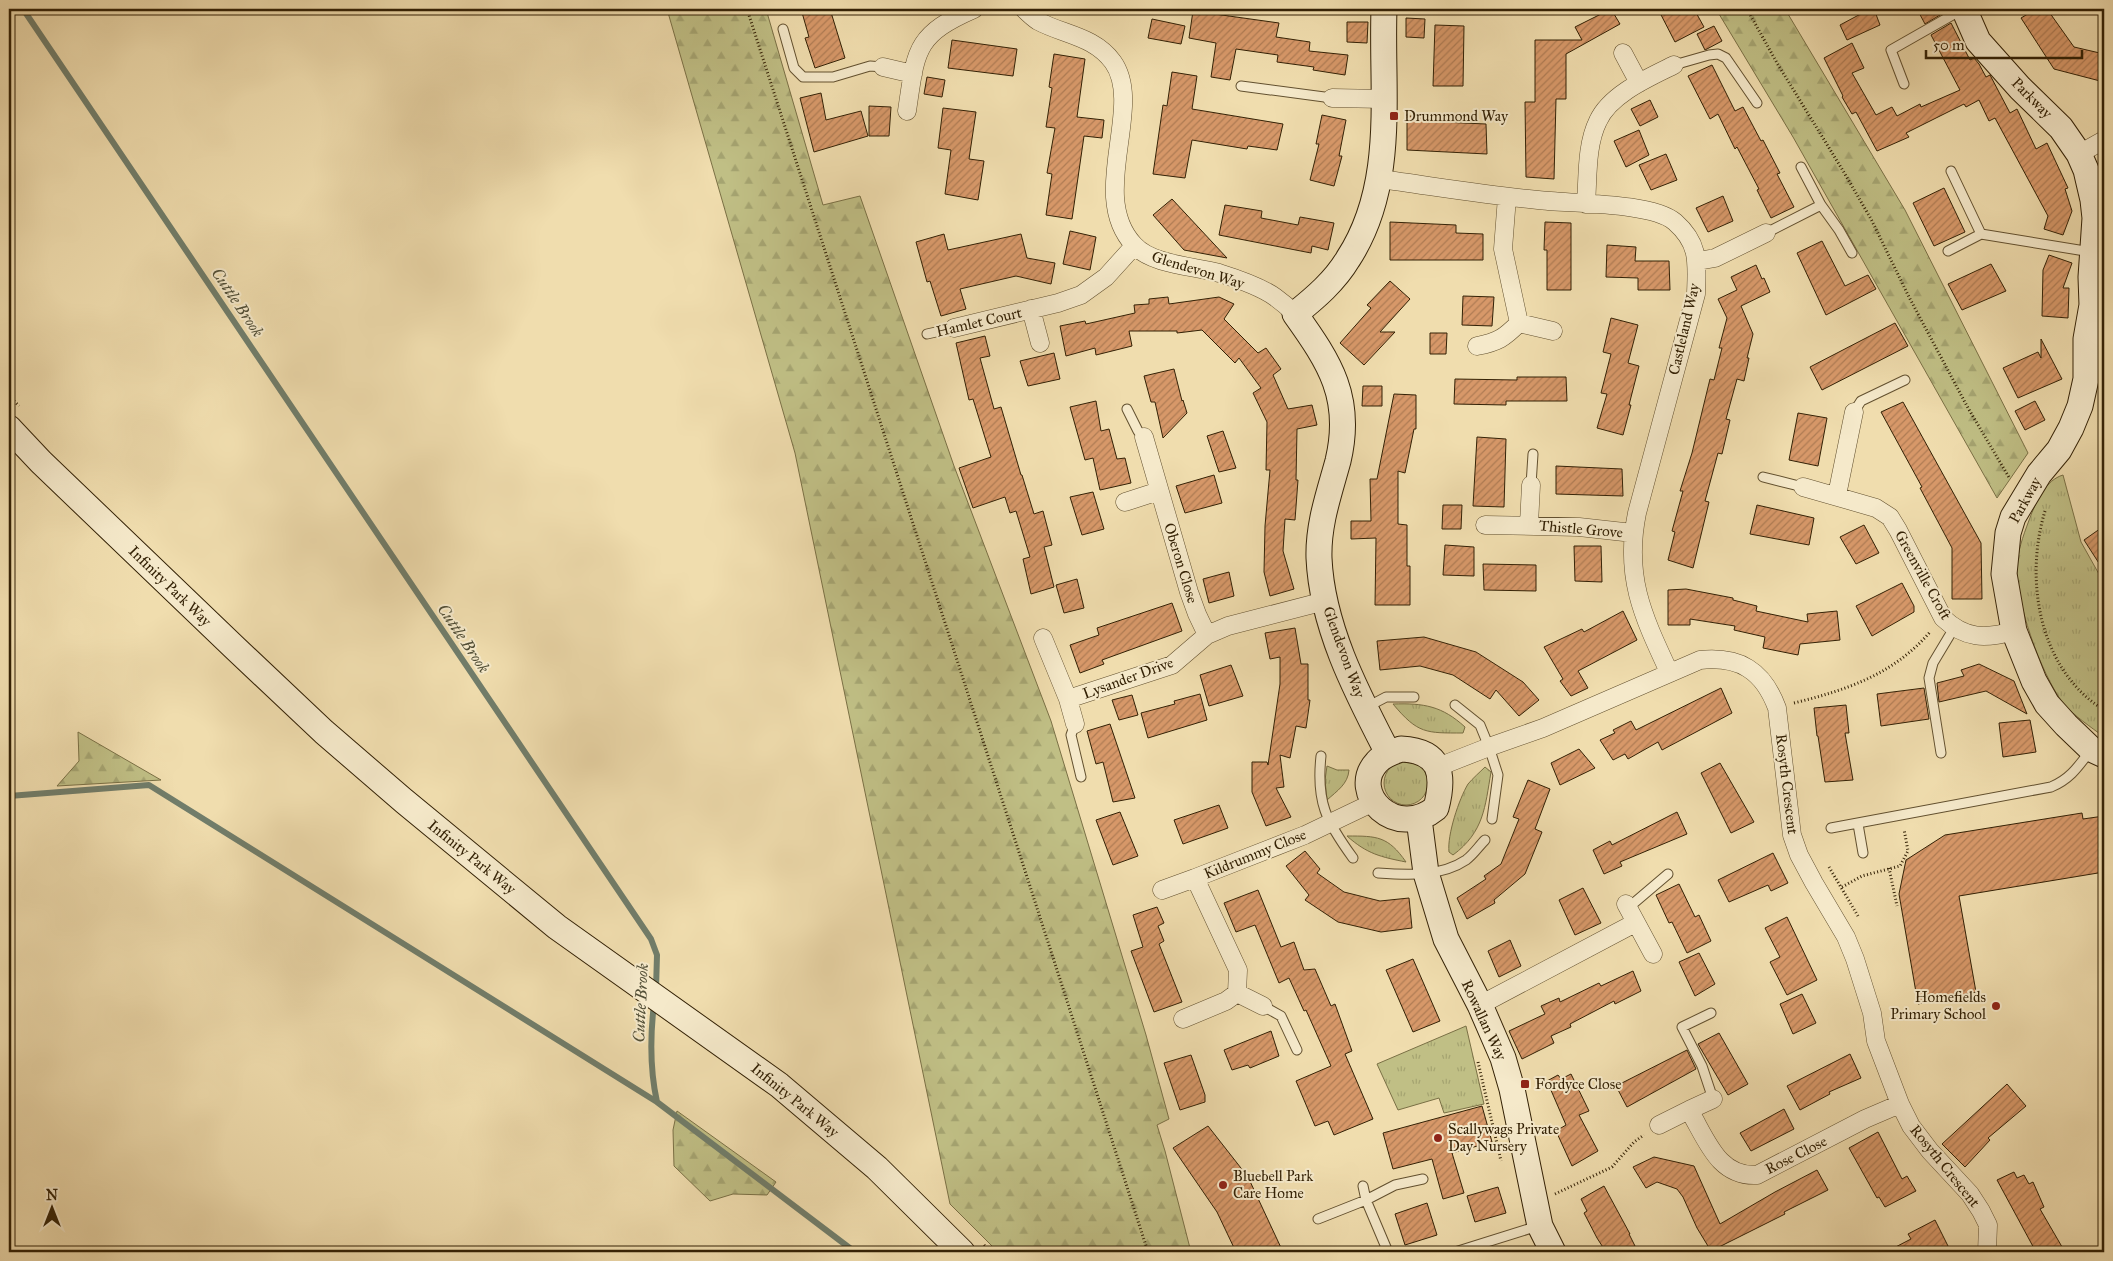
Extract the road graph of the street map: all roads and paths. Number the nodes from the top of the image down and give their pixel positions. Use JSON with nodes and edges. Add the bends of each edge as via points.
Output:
{"nodes":[{"id":1,"x":747,"y":9,"type":"edge"},
{"id":2,"x":974,"y":9,"type":"edge"},
{"id":3,"x":1024,"y":9,"type":"edge"},
{"id":4,"x":1384,"y":9,"type":"edge"},
{"id":5,"x":1747,"y":9,"type":"edge"},
{"id":6,"x":1963,"y":9,"type":"edge"},
{"id":7,"x":783,"y":28,"type":"dead end"},
{"id":8,"x":1623,"y":53,"type":"dead end"},
{"id":9,"x":1674,"y":65,"type":"joint"},
{"id":10,"x":883,"y":67,"type":"joint"},
{"id":11,"x":912,"y":74,"type":"junction"},
{"id":12,"x":1639,"y":83,"type":"junction"},
{"id":13,"x":1904,"y":84,"type":"dead end"},
{"id":14,"x":1241,"y":86,"type":"dead end"},
{"id":15,"x":1332,"y":98,"type":"joint"},
{"id":16,"x":1384,"y":99,"type":"junction"},
{"id":17,"x":1757,"y":103,"type":"dead end"},
{"id":18,"x":907,"y":111,"type":"dead end"},
{"id":19,"x":2104,"y":140,"type":"edge"},
{"id":20,"x":2079,"y":154,"type":"junction"},
{"id":21,"x":1801,"y":167,"type":"dead end"},
{"id":22,"x":1951,"y":171,"type":"dead end"},
{"id":23,"x":1380,"y":179,"type":"junction"},
{"id":24,"x":1506,"y":197,"type":"junction"},
{"id":25,"x":1586,"y":204,"type":"junction"},
{"id":26,"x":1821,"y":205,"type":"junction"},
{"id":27,"x":2100,"y":218,"type":"edge"},
{"id":28,"x":1766,"y":233,"type":"joint"},
{"id":29,"x":1981,"y":234,"type":"junction"},
{"id":30,"x":1134,"y":246,"type":"junction"},
{"id":31,"x":1948,"y":250,"type":"dead end"},
{"id":32,"x":1852,"y":253,"type":"dead end"},
{"id":33,"x":2094,"y":253,"type":"junction"},
{"id":34,"x":1698,"y":261,"type":"junction"},
{"id":35,"x":1031,"y":310,"type":"junction"},
{"id":36,"x":1295,"y":314,"type":"junction"},
{"id":37,"x":1519,"y":323,"type":"junction"},
{"id":38,"x":954,"y":328,"type":"joint"},
{"id":39,"x":1553,"y":331,"type":"dead end"},
{"id":40,"x":927,"y":334,"type":"dead end"},
{"id":41,"x":1040,"y":343,"type":"dead end"},
{"id":42,"x":1477,"y":346,"type":"dead end"},
{"id":43,"x":1905,"y":380,"type":"dead end"},
{"id":44,"x":9,"y":396,"type":"edge"},
{"id":45,"x":1127,"y":409,"type":"dead end"},
{"id":46,"x":1854,"y":412,"type":"joint"},
{"id":47,"x":15,"y":419,"type":"edge"},
{"id":48,"x":1144,"y":438,"type":"joint"},
{"id":49,"x":1532,"y":454,"type":"dead end"},
{"id":50,"x":1763,"y":477,"type":"dead end"},
{"id":51,"x":1531,"y":485,"type":"joint"},
{"id":52,"x":1803,"y":487,"type":"joint"},
{"id":53,"x":1159,"y":490,"type":"junction"},
{"id":54,"x":1837,"y":495,"type":"junction"},
{"id":55,"x":2037,"y":500,"type":"junction"},
{"id":56,"x":1125,"y":502,"type":"dead end"},
{"id":57,"x":1485,"y":524,"type":"dead end"},
{"id":58,"x":1529,"y":524,"type":"junction"},
{"id":59,"x":1633,"y":533,"type":"junction"},
{"id":60,"x":1324,"y":600,"type":"junction"},
{"id":61,"x":1949,"y":623,"type":"junction"},
{"id":62,"x":2014,"y":631,"type":"junction"},
{"id":63,"x":1207,"y":634,"type":"junction"},
{"id":64,"x":1043,"y":638,"type":"dead end"},
{"id":65,"x":1669,"y":672,"type":"junction"},
{"id":66,"x":1414,"y":697,"type":"dead end"},
{"id":67,"x":1068,"y":699,"type":"junction"},
{"id":68,"x":1455,"y":705,"type":"dead end"},
{"id":69,"x":1365,"y":708,"type":"junction"},
{"id":70,"x":1777,"y":708,"type":"junction"},
{"id":71,"x":2104,"y":710,"type":"edge"},
{"id":72,"x":1075,"y":724,"type":"joint"},
{"id":73,"x":1489,"y":746,"type":"junction"},
{"id":74,"x":2098,"y":752,"type":"edge"},
{"id":75,"x":1388,"y":754,"type":"junction"},
{"id":76,"x":1941,"y":754,"type":"dead end"},
{"id":77,"x":1321,"y":756,"type":"dead end"},
{"id":78,"x":1438,"y":767,"type":"junction"},
{"id":79,"x":1081,"y":777,"type":"dead end"},
{"id":80,"x":1374,"y":802,"type":"junction"},
{"id":81,"x":1902,"y":815,"type":"junction"},
{"id":82,"x":1419,"y":819,"type":"junction"},
{"id":83,"x":1492,"y":819,"type":"dead end"},
{"id":84,"x":1329,"y":823,"type":"junction"},
{"id":85,"x":1858,"y":824,"type":"junction"},
{"id":86,"x":1831,"y":828,"type":"dead end"},
{"id":87,"x":1485,"y":840,"type":"dead end"},
{"id":88,"x":1863,"y":853,"type":"dead end"},
{"id":89,"x":1353,"y":858,"type":"dead end"},
{"id":90,"x":1889,"y":868,"type":"junction"},
{"id":91,"x":1378,"y":873,"type":"dead end"},
{"id":92,"x":1426,"y":873,"type":"junction"},
{"id":93,"x":1668,"y":874,"type":"dead end"},
{"id":94,"x":1195,"y":878,"type":"junction"},
{"id":95,"x":1842,"y":887,"type":"dead end"},
{"id":96,"x":1162,"y":890,"type":"dead end"},
{"id":97,"x":1896,"y":906,"type":"dead end"},
{"id":98,"x":1629,"y":912,"type":"junction"},
{"id":99,"x":1653,"y":954,"type":"dead end"},
{"id":100,"x":1237,"y":993,"type":"junction"},
{"id":101,"x":1480,"y":1005,"type":"junction"},
{"id":102,"x":1263,"y":1006,"type":"joint"},
{"id":103,"x":1711,"y":1013,"type":"dead end"},
{"id":104,"x":1183,"y":1019,"type":"dead end"},
{"id":105,"x":1297,"y":1050,"type":"dead end"},
{"id":106,"x":1713,"y":1099,"type":"joint"},
{"id":107,"x":1900,"y":1104,"type":"junction"},
{"id":108,"x":1689,"y":1110,"type":"junction"},
{"id":109,"x":1659,"y":1125,"type":"dead end"},
{"id":110,"x":1642,"y":1137,"type":"dead end"},
{"id":111,"x":1423,"y":1179,"type":"dead end"},
{"id":112,"x":1363,"y":1186,"type":"dead end"},
{"id":113,"x":1551,"y":1197,"type":"dead end"},
{"id":114,"x":1366,"y":1200,"type":"junction"},
{"id":115,"x":1318,"y":1219,"type":"dead end"},
{"id":116,"x":1540,"y":1226,"type":"junction"},
{"id":117,"x":962,"y":1252,"type":"edge"},
{"id":118,"x":1148,"y":1252,"type":"edge"},
{"id":119,"x":1388,"y":1252,"type":"edge"},
{"id":120,"x":1454,"y":1252,"type":"edge"},
{"id":121,"x":1553,"y":1252,"type":"edge"},
{"id":122,"x":1987,"y":1252,"type":"edge"}],
"edges":[{"from":1,"to":118,"type":"path"},
{"from":2,"to":11,"type":"street","via":[[932,32],[915,59]]},
{"from":3,"to":30,"type":"street","name":"Glendevon Way","via":[[1037,20],[1091,42],[1114,64],[1123,99],[1115,197],[1122,229]]},
{"from":4,"to":16,"type":"street"},
{"from":5,"to":55,"type":"path","via":[[1871,219],[1968,408],[2013,485]]},
{"from":6,"to":13,"type":"lane","name":"Parkway","via":[[1891,50]]},
{"from":6,"to":20,"type":"street","name":"Parkway","via":[[1978,41],[2062,128]]},
{"from":7,"to":10,"type":"lane","via":[[794,68],[803,77],[833,77],[870,66]]},
{"from":8,"to":12,"type":"street"},
{"from":9,"to":12,"type":"street"},
{"from":9,"to":17,"type":"lane","via":[[1718,54],[1726,58]]},
{"from":10,"to":11,"type":"street"},
{"from":11,"to":18,"type":"street"},
{"from":12,"to":25,"type":"street","via":[[1611,103],[1598,119],[1593,134]]},
{"from":14,"to":15,"type":"lane"},
{"from":15,"to":16,"type":"street"},
{"from":16,"to":23,"type":"street"},
{"from":19,"to":20,"type":"street"},
{"from":20,"to":27,"type":"street","name":"Parkway"},
{"from":21,"to":26,"type":"lane"},
{"from":22,"to":29,"type":"lane"},
{"from":23,"to":24,"type":"street","name":"Castleland Way"},
{"from":23,"to":36,"type":"street","via":[[1368,220],[1348,260],[1320,294]]},
{"from":24,"to":25,"type":"street","name":"Castleland Way"},
{"from":24,"to":37,"type":"street","via":[[1503,249]]},
{"from":25,"to":34,"type":"street","name":"Castleland Way","via":[[1641,209],[1673,220],[1693,242]]},
{"from":26,"to":28,"type":"lane"},
{"from":26,"to":32,"type":"lane"},
{"from":27,"to":33,"type":"street","name":"Parkway"},
{"from":28,"to":34,"type":"street","via":[[1715,258]]},
{"from":29,"to":31,"type":"lane"},
{"from":29,"to":33,"type":"lane"},
{"from":30,"to":35,"type":"street","name":"Hamlet Court","via":[[1106,277],[1081,295]]},
{"from":30,"to":36,"type":"street","name":"Glendevon Way","via":[[1150,257],[1219,273],[1244,283],[1274,296]]},
{"from":33,"to":55,"type":"street","name":"Parkway","via":[[2092,305],[2086,339],[2086,379],[2080,406],[2059,450],[2040,474]]},
{"from":34,"to":59,"type":"street","name":"Castleland Way","via":[[1696,294]]},
{"from":35,"to":38,"type":"street","name":"Hamlet Court"},
{"from":35,"to":41,"type":"street","name":"Hamlet Court"},
{"from":36,"to":60,"type":"street","name":"Glendevon Way","via":[[1324,355],[1334,376],[1343,421],[1341,443],[1320,532],[1319,558]]},
{"from":37,"to":39,"type":"street"},
{"from":37,"to":42,"type":"street","via":[[1504,338]]},
{"from":38,"to":40,"type":"lane","name":"Hamlet Court"},
{"from":43,"to":46,"type":"lane","via":[[1862,401]]},
{"from":44,"to":47,"type":"path"},
{"from":45,"to":48,"type":"lane"},
{"from":46,"to":54,"type":"street"},
{"from":47,"to":117,"type":"street","name":"Infinity Park Way","via":[[41,462],[324,732],[557,927],[779,1086],[877,1168]]},
{"from":48,"to":53,"type":"street","name":"Oberon Close"},
{"from":49,"to":51,"type":"lane"},
{"from":50,"to":52,"type":"lane"},
{"from":51,"to":58,"type":"street","name":"Thistle Grove"},
{"from":52,"to":54,"type":"street","name":"Greenville Croft"},
{"from":53,"to":56,"type":"street"},
{"from":53,"to":63,"type":"street","name":"Oberon Close","via":[[1189,592]]},
{"from":54,"to":61,"type":"street","name":"Greenville Croft","via":[[1876,508],[1890,517]]},
{"from":55,"to":62,"type":"street","name":"Parkway","via":[[2013,517],[2008,533],[2004,574]]},
{"from":55,"to":71,"type":"path","via":[[2037,587],[2048,640],[2078,690]]},
{"from":57,"to":58,"type":"street","name":"Thistle Grove"},
{"from":58,"to":59,"type":"street","name":"Thistle Grove"},
{"from":59,"to":65,"type":"street","name":"Castleland Way","via":[[1634,576],[1639,600],[1646,624]]},
{"from":60,"to":63,"type":"street","name":"Lysander Drive"},
{"from":60,"to":69,"type":"street","name":"Glendevon Way","via":[[1340,650]]},
{"from":61,"to":62,"type":"street","name":"Greenville Croft","via":[[1968,634],[1983,637]]},
{"from":61,"to":70,"type":"path","via":[[1873,678]]},
{"from":61,"to":76,"type":"lane","via":[[1929,678]]},
{"from":62,"to":74,"type":"street","name":"Parkway","via":[[2047,704]]},
{"from":63,"to":67,"type":"street","name":"Lysander Drive","via":[[1172,665]]},
{"from":64,"to":67,"type":"street","name":"Lysander Drive"},
{"from":65,"to":70,"type":"street","name":"Rosyth Crescent","via":[[1700,660],[1733,660],[1750,668],[1765,683]]},
{"from":65,"to":73,"type":"street","name":"Rosyth Crescent","via":[[1544,728]]},
{"from":66,"to":69,"type":"lane","via":[[1386,697]]},
{"from":67,"to":72,"type":"street","name":"Lysander Drive"},
{"from":68,"to":73,"type":"lane","via":[[1480,725]]},
{"from":69,"to":75,"type":"street","name":"Glendevon Way"},
{"from":70,"to":107,"type":"street","name":"Rosyth Crescent","via":[[1792,835],[1810,876],[1846,937],[1855,959],[1872,1013],[1876,1041]]},
{"from":72,"to":79,"type":"lane","via":[[1071,735]]},
{"from":73,"to":78,"type":"street","name":"Rosyth Crescent"},
{"from":73,"to":83,"type":"lane","via":[[1498,775]]},
{"from":74,"to":81,"type":"lane","via":[[2074,774],[2051,787]]},
{"from":75,"to":78,"type":"street","via":[[1401,749],[1417,750],[1429,756]]},
{"from":75,"to":80,"type":"street","via":[[1372,770],[1370,792]]},
{"from":77,"to":84,"type":"lane","via":[[1318,780]]},
{"from":78,"to":82,"type":"street","via":[[1440,793],[1436,808]]},
{"from":80,"to":82,"type":"street","via":[[1388,815],[1398,819]]},
{"from":80,"to":84,"type":"street","name":"Kildrummy Close"},
{"from":81,"to":85,"type":"lane"},
{"from":81,"to":90,"type":"path","via":[[1908,851],[1900,866]]},
{"from":82,"to":92,"type":"street","name":"Rowallan Way"},
{"from":84,"to":89,"type":"lane"},
{"from":84,"to":94,"type":"street","name":"Kildrummy Close"},
{"from":85,"to":86,"type":"lane"},
{"from":85,"to":88,"type":"lane"},
{"from":87,"to":92,"type":"lane","via":[[1467,860],[1449,869]]},
{"from":90,"to":95,"type":"path","via":[[1862,876]]},
{"from":90,"to":97,"type":"path"},
{"from":91,"to":92,"type":"lane"},
{"from":92,"to":101,"type":"street","name":"Rowallan Way","via":[[1446,939]]},
{"from":93,"to":98,"type":"lane"},
{"from":94,"to":96,"type":"street"},
{"from":94,"to":100,"type":"street","name":"Kildrummy Close","via":[[1238,970]]},
{"from":98,"to":99,"type":"street"},
{"from":98,"to":101,"type":"street"},
{"from":100,"to":102,"type":"street"},
{"from":100,"to":104,"type":"street","via":[[1226,1002]]},
{"from":101,"to":116,"type":"street","name":"Rowallan Way","via":[[1512,1088]]},
{"from":102,"to":105,"type":"lane","via":[[1281,1016]]},
{"from":103,"to":106,"type":"lane","via":[[1682,1027],[1702,1066]]},
{"from":106,"to":108,"type":"street"},
{"from":107,"to":108,"type":"street","name":"Rose Close","via":[[1757,1175],[1743,1175],[1721,1162]]},
{"from":107,"to":122,"type":"street","name":"Rosyth Crescent","via":[[1911,1126],[1981,1211],[1988,1225]]},
{"from":108,"to":109,"type":"street"},
{"from":110,"to":113,"type":"path","via":[[1612,1167]]},
{"from":111,"to":114,"type":"lane","via":[[1395,1185]]},
{"from":112,"to":114,"type":"lane"},
{"from":114,"to":115,"type":"lane"},
{"from":114,"to":119,"type":"lane"},
{"from":116,"to":120,"type":"lane"},
{"from":116,"to":121,"type":"street","name":"Rowallan Way"}]}
